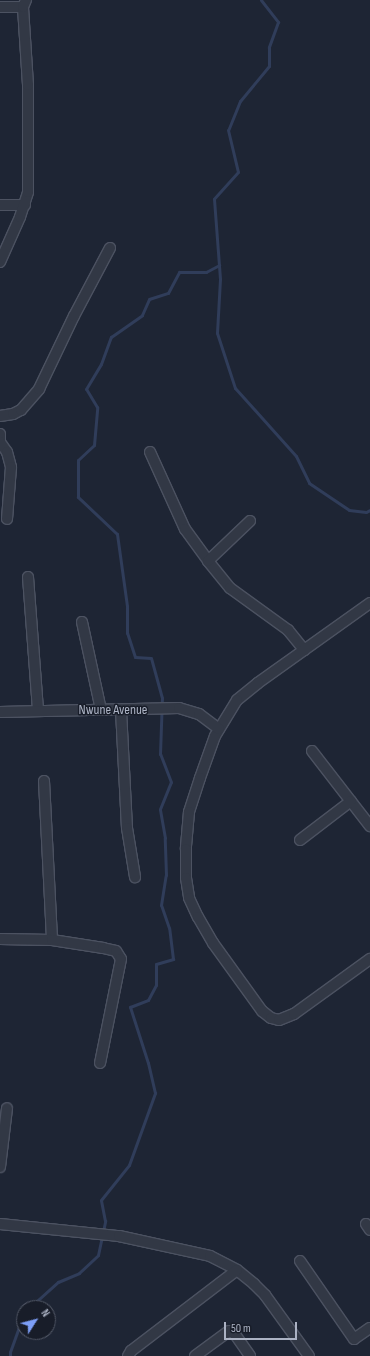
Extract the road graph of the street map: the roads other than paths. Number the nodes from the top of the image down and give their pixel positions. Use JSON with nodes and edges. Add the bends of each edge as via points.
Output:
{"nodes":[{"id":1,"x":25,"y":4,"type":"edge"},
{"id":2,"x":0,"y":7,"type":"edge"},
{"id":3,"x":0,"y":205,"type":"edge"},
{"id":4,"x":25,"y":205,"type":"junction"},
{"id":5,"x":110,"y":248,"type":"dead end"},
{"id":6,"x":0,"y":262,"type":"edge"},
{"id":7,"x":0,"y":416,"type":"edge"},
{"id":8,"x":0,"y":434,"type":"edge"},
{"id":9,"x":150,"y":452,"type":"dead end"},
{"id":10,"x":7,"y":519,"type":"dead end"},
{"id":11,"x":250,"y":521,"type":"dead end"},
{"id":12,"x":208,"y":561,"type":"junction"},
{"id":13,"x":28,"y":577,"type":"dead end"},
{"id":14,"x":370,"y":603,"type":"edge"},
{"id":15,"x":82,"y":622,"type":"dead end"},
{"id":16,"x":304,"y":650,"type":"junction"},
{"id":17,"x":38,"y":710,"type":"junction"},
{"id":18,"x":101,"y":710,"type":"junction"},
{"id":19,"x":121,"y":710,"type":"junction"},
{"id":20,"x":0,"y":712,"type":"edge"},
{"id":21,"x":219,"y":729,"type":"junction"},
{"id":22,"x":312,"y":751,"type":"dead end"},
{"id":23,"x":44,"y":781,"type":"dead end"},
{"id":24,"x":351,"y":801,"type":"junction"},
{"id":25,"x":370,"y":826,"type":"edge"},
{"id":26,"x":300,"y":840,"type":"dead end"},
{"id":27,"x":135,"y":878,"type":"dead end"},
{"id":28,"x":0,"y":939,"type":"edge"},
{"id":29,"x":52,"y":940,"type":"junction"},
{"id":30,"x":370,"y":959,"type":"edge"},
{"id":31,"x":100,"y":1063,"type":"dead end"},
{"id":32,"x":7,"y":1108,"type":"dead end"},
{"id":33,"x":0,"y":1167,"type":"edge"},
{"id":34,"x":0,"y":1224,"type":"edge"},
{"id":35,"x":300,"y":1261,"type":"dead end"},
{"id":36,"x":237,"y":1270,"type":"junction"},
{"id":37,"x":370,"y":1328,"type":"edge"},
{"id":38,"x":128,"y":1356,"type":"edge"},
{"id":39,"x":196,"y":1356,"type":"edge"},
{"id":40,"x":250,"y":1356,"type":"edge"},
{"id":41,"x":309,"y":1356,"type":"edge"}],
"edges":[{"from":1,"to":2,"type":"street"},
{"from":1,"to":4,"type":"street","via":[[28,85],[28,192]]},
{"from":3,"to":4,"type":"street"},
{"from":4,"to":6,"type":"street"},
{"from":5,"to":7,"type":"street","via":[[39,389],[21,410]]},
{"from":8,"to":10,"type":"street","via":[[0,442],[8,452],[12,467]]},
{"from":9,"to":12,"type":"street","via":[[185,529]]},
{"from":11,"to":12,"type":"street"},
{"from":12,"to":16,"type":"street","via":[[230,588],[288,630]]},
{"from":13,"to":17,"type":"street"},
{"from":14,"to":16,"type":"street"},
{"from":15,"to":18,"type":"street"},
{"from":16,"to":21,"type":"street","via":[[238,700]]},
{"from":17,"to":18,"type":"street","name":"Nwune Avenue"},
{"from":17,"to":20,"type":"street","name":"Nwune Avenue"},
{"from":18,"to":19,"type":"street","name":"Nwune Avenue"},
{"from":19,"to":21,"type":"street","name":"Nwune Avenue","via":[[179,708],[199,714]]},
{"from":19,"to":27,"type":"street","via":[[127,828]]},
{"from":21,"to":30,"type":"street","via":[[189,812],[186,849],[189,898],[213,943],[262,1012],[279,1020],[309,1004]]},
{"from":22,"to":24,"type":"street"},
{"from":23,"to":29,"type":"street"},
{"from":24,"to":25,"type":"street"},
{"from":24,"to":26,"type":"street"},
{"from":28,"to":29,"type":"street"},
{"from":29,"to":31,"type":"street","via":[[116,951],[121,959]]},
{"from":32,"to":33,"type":"street"},
{"from":34,"to":36,"type":"street","via":[[119,1236],[201,1252]]},
{"from":35,"to":37,"type":"street","via":[[354,1339]]},
{"from":36,"to":38,"type":"street","via":[[131,1351]]},
{"from":36,"to":41,"type":"street","via":[[264,1295]]},
{"from":39,"to":40,"type":"street","via":[[229,1331],[234,1333]]}]}
